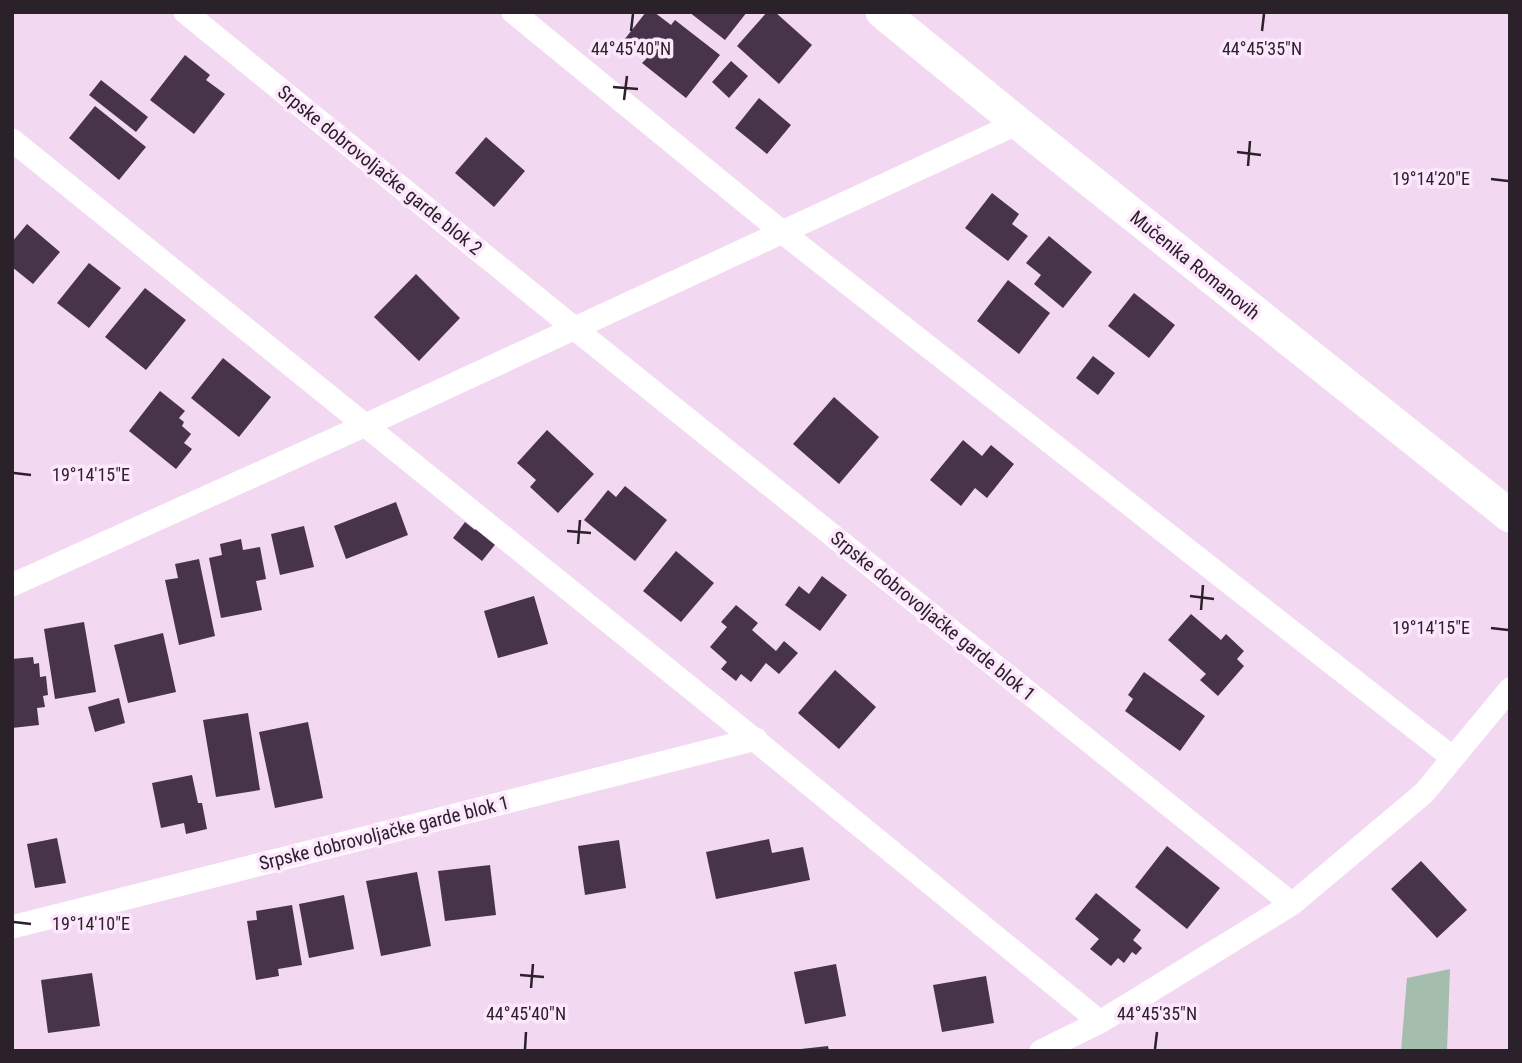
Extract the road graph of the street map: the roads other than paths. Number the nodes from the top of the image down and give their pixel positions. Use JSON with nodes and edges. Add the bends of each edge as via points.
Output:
{"nodes":[{"id":1,"x":185,"y":12,"type":"edge"},
{"id":2,"x":513,"y":12,"type":"edge"},
{"id":3,"x":882,"y":12,"type":"edge"},
{"id":4,"x":1018,"y":123,"type":"junction"},
{"id":5,"x":12,"y":140,"type":"edge"},
{"id":6,"x":782,"y":232,"type":"junction"},
{"id":7,"x":575,"y":328,"type":"junction"},
{"id":8,"x":368,"y":424,"type":"junction"},
{"id":9,"x":1510,"y":516,"type":"edge"},
{"id":10,"x":12,"y":585,"type":"edge"},
{"id":11,"x":1510,"y":690,"type":"edge"},
{"id":12,"x":756,"y":739,"type":"junction"},
{"id":13,"x":1453,"y":758,"type":"junction"},
{"id":14,"x":1292,"y":904,"type":"junction"},
{"id":15,"x":12,"y":927,"type":"edge"},
{"id":16,"x":1100,"y":1022,"type":"junction"},
{"id":17,"x":1041,"y":1051,"type":"edge"}],
"edges":[{"from":1,"to":7,"type":"street","name":"Srpske dobrovoljačke garde blok 2"},
{"from":2,"to":6,"type":"street"},
{"from":3,"to":4,"type":"street","name":"Mučenika Romanovih"},
{"from":4,"to":6,"type":"street"},
{"from":4,"to":9,"type":"street","name":"Mučenika Romanovih"},
{"from":5,"to":8,"type":"street"},
{"from":6,"to":7,"type":"street"},
{"from":6,"to":13,"type":"street"},
{"from":7,"to":8,"type":"street"},
{"from":7,"to":14,"type":"street","name":"Srpske dobrovoljačke garde blok 1"},
{"from":8,"to":10,"type":"street"},
{"from":8,"to":12,"type":"street"},
{"from":11,"to":13,"type":"street"},
{"from":12,"to":15,"type":"street","name":"Srpske dobrovoljačke garde blok 1"},
{"from":12,"to":16,"type":"street"},
{"from":13,"to":14,"type":"street","via":[[1424,793]]},
{"from":14,"to":16,"type":"street"},
{"from":16,"to":17,"type":"street"}]}
